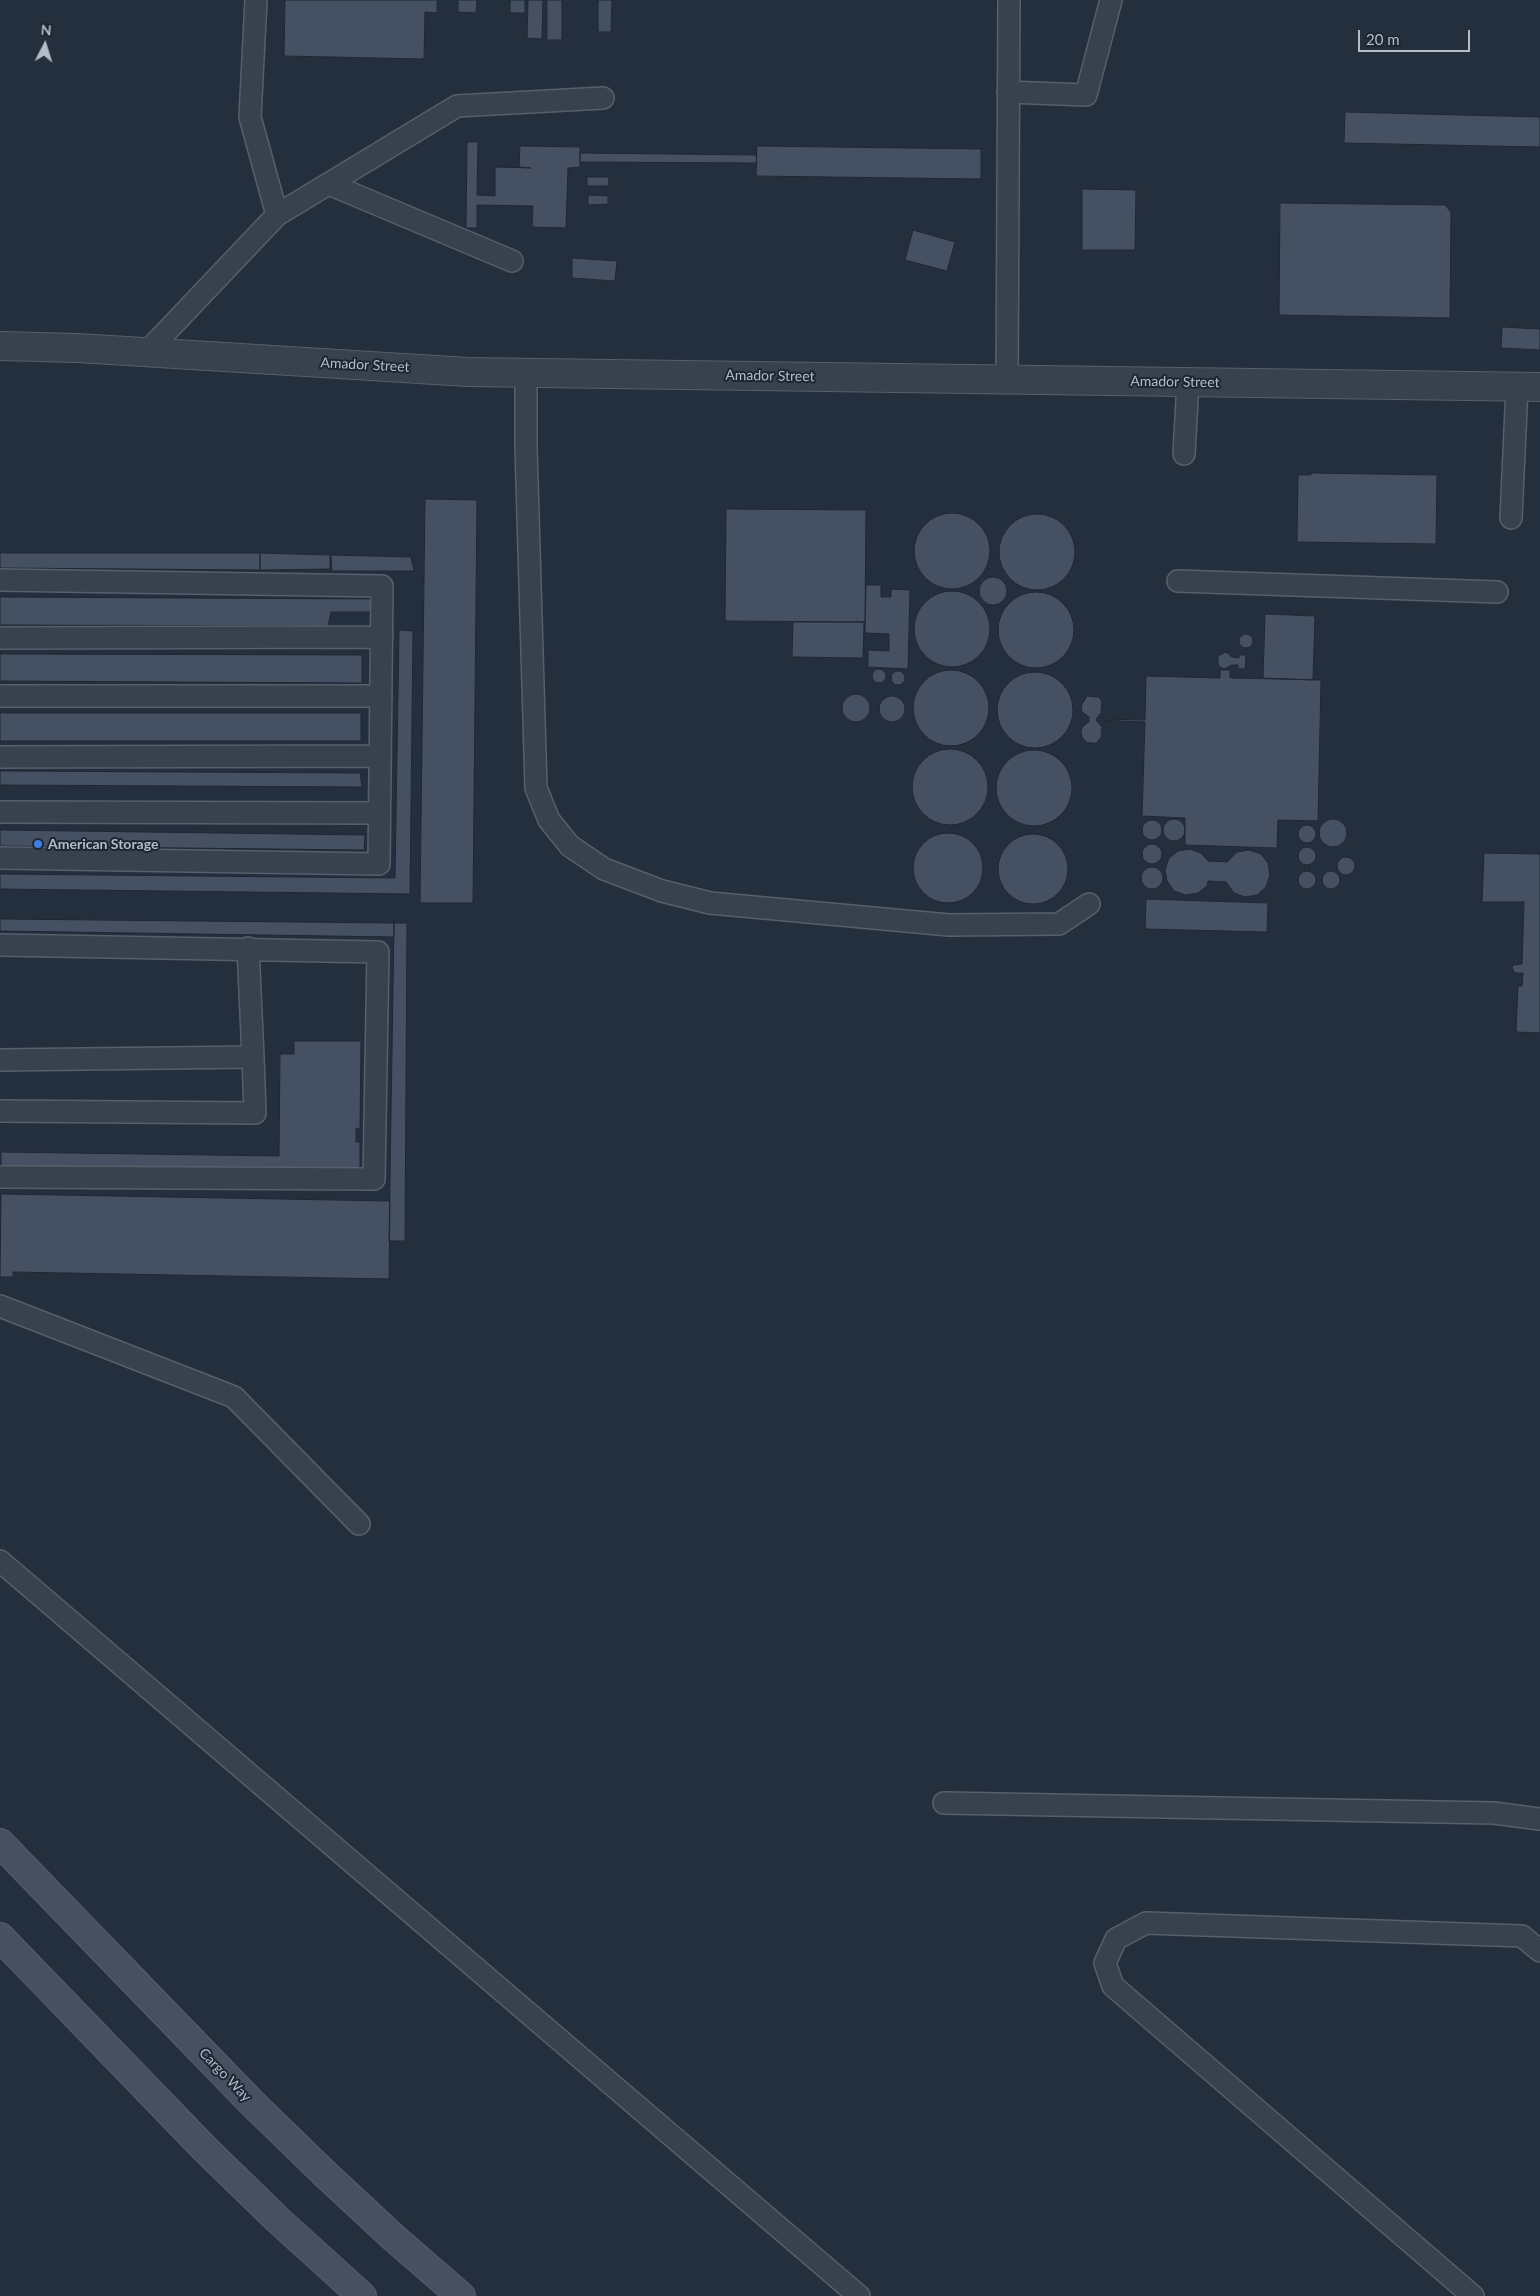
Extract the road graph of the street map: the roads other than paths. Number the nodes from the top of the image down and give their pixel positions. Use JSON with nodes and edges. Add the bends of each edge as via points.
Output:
{"nodes":[{"id":1,"x":256,"y":0,"type":"edge"},
{"id":2,"x":1009,"y":0,"type":"edge"},
{"id":3,"x":1112,"y":0,"type":"edge"},
{"id":4,"x":1008,"y":92,"type":"junction"},
{"id":5,"x":603,"y":98,"type":"dead end"},
{"id":6,"x":330,"y":184,"type":"junction"},
{"id":7,"x":277,"y":215,"type":"junction"},
{"id":8,"x":512,"y":261,"type":"dead end"},
{"id":9,"x":0,"y":346,"type":"edge"},
{"id":10,"x":147,"y":352,"type":"junction"},
{"id":11,"x":526,"y":372,"type":"junction"},
{"id":12,"x":1007,"y":380,"type":"junction"},
{"id":13,"x":1188,"y":382,"type":"junction"},
{"id":14,"x":1529,"y":387,"type":"edge"},
{"id":15,"x":1184,"y":454,"type":"dead end"},
{"id":16,"x":1511,"y":518,"type":"dead end"},
{"id":17,"x":0,"y":580,"type":"edge"},
{"id":18,"x":1178,"y":581,"type":"dead end"},
{"id":19,"x":1497,"y":592,"type":"dead end"},
{"id":20,"x":382,"y":637,"type":"junction"},
{"id":21,"x":0,"y":638,"type":"edge"},
{"id":22,"x":0,"y":696,"type":"edge"},
{"id":23,"x":381,"y":696,"type":"junction"},
{"id":24,"x":380,"y":756,"type":"junction"},
{"id":25,"x":0,"y":757,"type":"edge"},
{"id":26,"x":0,"y":812,"type":"edge"},
{"id":27,"x":379,"y":813,"type":"junction"},
{"id":28,"x":0,"y":858,"type":"edge"},
{"id":29,"x":1089,"y":904,"type":"dead end"},
{"id":30,"x":0,"y":945,"type":"edge"},
{"id":31,"x":248,"y":948,"type":"junction"},
{"id":32,"x":253,"y":1057,"type":"junction"},
{"id":33,"x":0,"y":1060,"type":"edge"},
{"id":34,"x":0,"y":1111,"type":"edge"},
{"id":35,"x":0,"y":1178,"type":"edge"},
{"id":36,"x":0,"y":1306,"type":"edge"},
{"id":37,"x":359,"y":1524,"type":"dead end"},
{"id":38,"x":0,"y":1562,"type":"edge"},
{"id":39,"x":944,"y":1803,"type":"dead end"},
{"id":40,"x":1540,"y":1819,"type":"edge"},
{"id":41,"x":0,"y":1843,"type":"edge"},
{"id":42,"x":0,"y":1937,"type":"edge"},
{"id":43,"x":1540,"y":1950,"type":"edge"},
{"id":44,"x":362,"y":2296,"type":"edge"},
{"id":45,"x":461,"y":2296,"type":"edge"},
{"id":46,"x":859,"y":2296,"type":"edge"},
{"id":47,"x":1473,"y":2296,"type":"edge"}],
"edges":[{"from":1,"to":7,"type":"lane","via":[[250,117]]},
{"from":2,"to":4,"type":"lane"},
{"from":3,"to":4,"type":"lane","via":[[1086,95]]},
{"from":4,"to":12,"type":"lane"},
{"from":5,"to":6,"type":"lane","via":[[457,106]]},
{"from":6,"to":7,"type":"lane"},
{"from":6,"to":8,"type":"lane"},
{"from":7,"to":10,"type":"lane"},
{"from":9,"to":10,"type":"street","name":"Amador Street"},
{"from":10,"to":11,"type":"street","name":"Amador Street","via":[[458,371]]},
{"from":11,"to":12,"type":"street","name":"Amador Street"},
{"from":11,"to":29,"type":"lane","via":[[536,788],[549,820],[570,846],[604,869],[662,891],[710,902],[949,925],[1059,924]]},
{"from":12,"to":13,"type":"street","name":"Amador Street"},
{"from":13,"to":14,"type":"street","name":"Amador Street"},
{"from":13,"to":15,"type":"lane"},
{"from":14,"to":16,"type":"lane"},
{"from":17,"to":20,"type":"lane","via":[[382,586]]},
{"from":18,"to":19,"type":"lane"},
{"from":20,"to":21,"type":"lane"},
{"from":20,"to":23,"type":"lane"},
{"from":22,"to":23,"type":"lane"},
{"from":23,"to":24,"type":"lane"},
{"from":24,"to":25,"type":"lane"},
{"from":24,"to":27,"type":"lane"},
{"from":26,"to":27,"type":"lane"},
{"from":27,"to":28,"type":"lane","via":[[378,864]]},
{"from":30,"to":31,"type":"lane"},
{"from":31,"to":32,"type":"lane"},
{"from":31,"to":35,"type":"lane","via":[[378,952],[374,1179]]},
{"from":32,"to":33,"type":"lane"},
{"from":32,"to":34,"type":"lane","via":[[255,1113]]},
{"from":36,"to":37,"type":"lane","via":[[234,1397]]},
{"from":38,"to":46,"type":"lane"},
{"from":39,"to":40,"type":"lane","via":[[1494,1813]]},
{"from":41,"to":45,"type":"main road","name":"Cargo Way","via":[[294,2144]]},
{"from":42,"to":44,"type":"main road","via":[[205,2149]]},
{"from":43,"to":47,"type":"lane","via":[[1522,1936],[1146,1923],[1116,1939],[1105,1963],[1113,1986]]}]}
